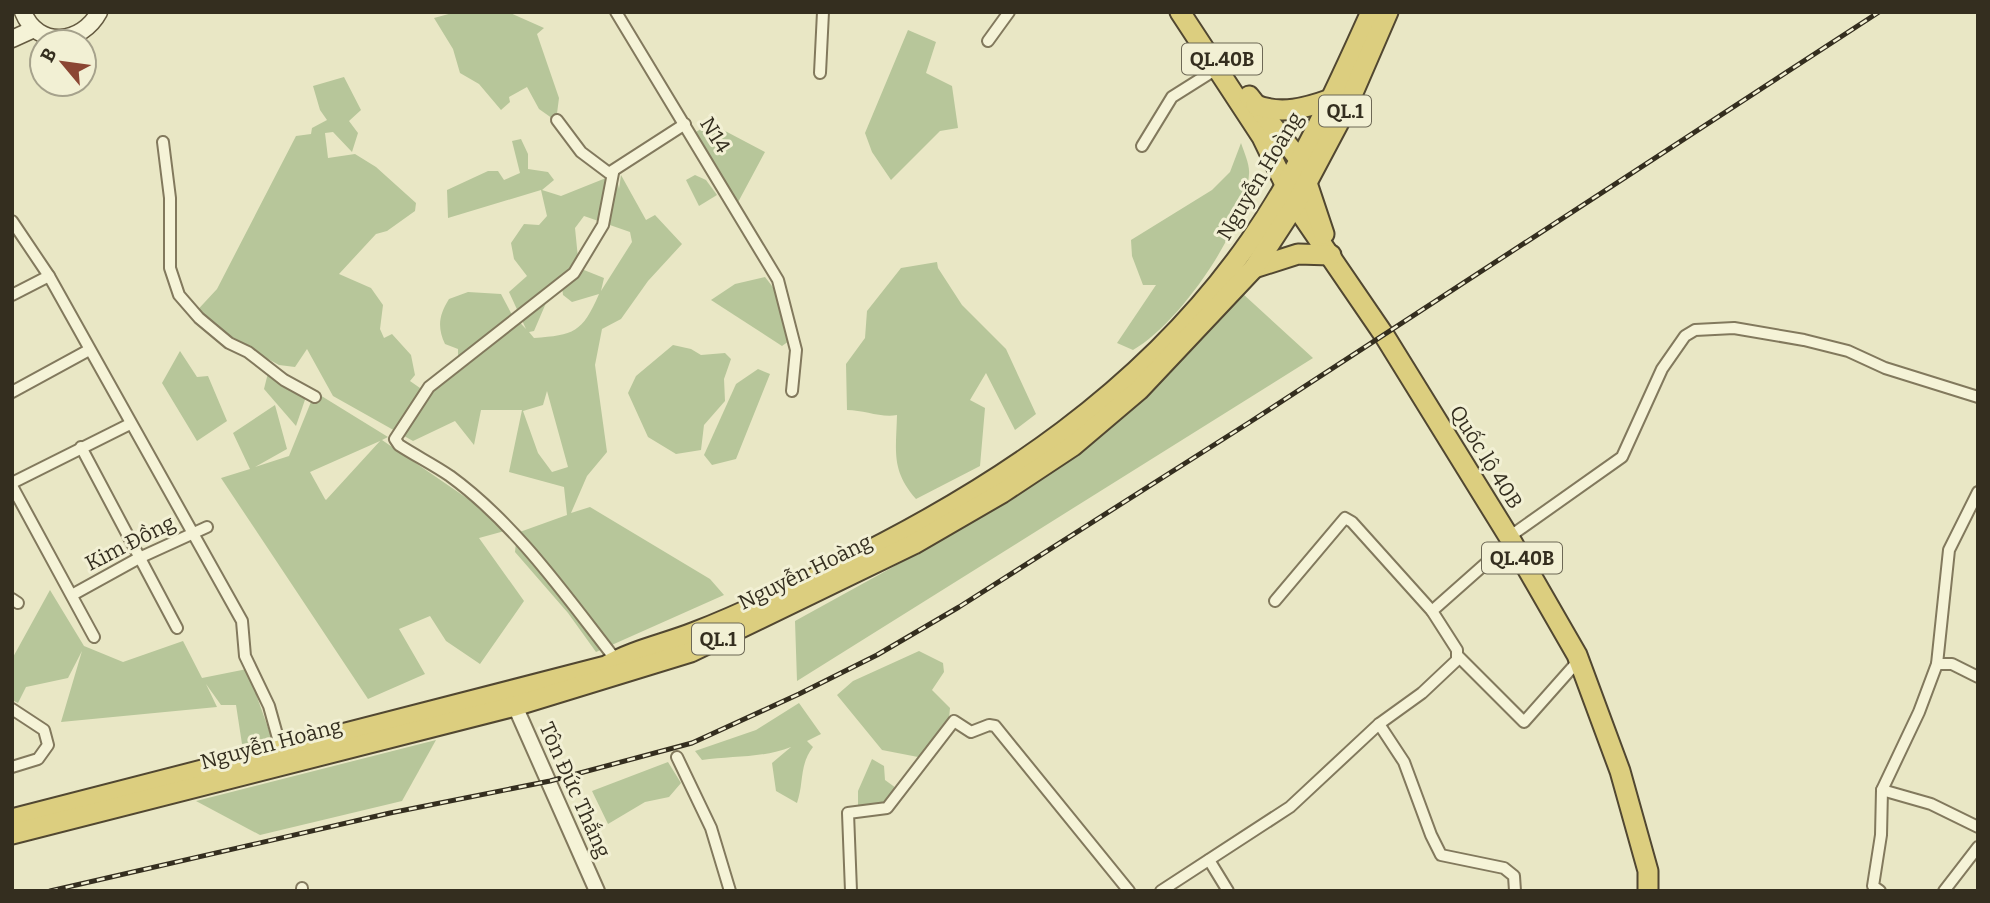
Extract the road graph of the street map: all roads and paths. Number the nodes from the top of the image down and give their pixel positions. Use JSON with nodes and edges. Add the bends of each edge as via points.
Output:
{"nodes":[{"id":1,"x":23,"y":12,"type":"edge"},
{"id":2,"x":99,"y":12,"type":"edge"},
{"id":3,"x":616,"y":12,"type":"edge"},
{"id":4,"x":823,"y":12,"type":"edge"},
{"id":5,"x":1009,"y":12,"type":"edge"},
{"id":6,"x":1180,"y":12,"type":"edge"},
{"id":7,"x":1191,"y":12,"type":"edge"},
{"id":8,"x":1371,"y":12,"type":"edge"},
{"id":9,"x":1390,"y":12,"type":"edge"},
{"id":10,"x":33,"y":28,"type":"edge"},
{"id":11,"x":87,"y":28,"type":"edge"},
{"id":12,"x":28,"y":32,"type":"edge"},
{"id":13,"x":12,"y":39,"type":"edge"},
{"id":14,"x":988,"y":41,"type":"dead end"},
{"id":15,"x":1218,"y":68,"type":"junction"},
{"id":16,"x":820,"y":73,"type":"dead end"},
{"id":17,"x":1331,"y":99,"type":"junction"},
{"id":18,"x":1256,"y":105,"type":"junction"},
{"id":19,"x":558,"y":120,"type":"dead end"},
{"id":20,"x":685,"y":124,"type":"junction"},
{"id":21,"x":163,"y":142,"type":"dead end"},
{"id":22,"x":1142,"y":146,"type":"dead end"},
{"id":23,"x":1299,"y":159,"type":"junction"},
{"id":24,"x":613,"y":173,"type":"junction"},
{"id":25,"x":1283,"y":184,"type":"junction"},
{"id":26,"x":1307,"y":185,"type":"junction"},
{"id":27,"x":1295,"y":205,"type":"junction"},
{"id":28,"x":12,"y":221,"type":"edge"},
{"id":29,"x":1332,"y":254,"type":"junction"},
{"id":30,"x":1254,"y":268,"type":"junction"},
{"id":31,"x":49,"y":276,"type":"junction"},
{"id":32,"x":12,"y":295,"type":"edge"},
{"id":33,"x":89,"y":350,"type":"junction"},
{"id":34,"x":792,"y":391,"type":"dead end"},
{"id":35,"x":12,"y":392,"type":"edge"},
{"id":36,"x":315,"y":397,"type":"dead end"},
{"id":37,"x":1978,"y":397,"type":"edge"},
{"id":38,"x":130,"y":425,"type":"junction"},
{"id":39,"x":81,"y":447,"type":"junction"},
{"id":40,"x":12,"y":484,"type":"edge"},
{"id":41,"x":1978,"y":492,"type":"edge"},
{"id":42,"x":207,"y":527,"type":"dead end"},
{"id":43,"x":191,"y":534,"type":"junction"},
{"id":44,"x":1510,"y":539,"type":"junction"},
{"id":45,"x":139,"y":558,"type":"junction"},
{"id":46,"x":72,"y":595,"type":"junction"},
{"id":47,"x":1275,"y":601,"type":"dead end"},
{"id":48,"x":1432,"y":611,"type":"junction"},
{"id":49,"x":177,"y":628,"type":"dead end"},
{"id":50,"x":94,"y":637,"type":"dead end"},
{"id":51,"x":1457,"y":655,"type":"junction"},
{"id":52,"x":616,"y":660,"type":"junction"},
{"id":53,"x":1579,"y":660,"type":"junction"},
{"id":54,"x":1937,"y":664,"type":"junction"},
{"id":55,"x":1978,"y":677,"type":"edge"},
{"id":56,"x":515,"y":706,"type":"junction"},
{"id":57,"x":12,"y":709,"type":"edge"},
{"id":58,"x":1379,"y":724,"type":"junction"},
{"id":59,"x":281,"y":749,"type":"junction"},
{"id":60,"x":677,"y":757,"type":"dead end"},
{"id":61,"x":12,"y":767,"type":"edge"},
{"id":62,"x":1882,"y":790,"type":"junction"},
{"id":63,"x":14,"y":820,"type":"edge"},
{"id":64,"x":1978,"y":827,"type":"edge"},
{"id":65,"x":1978,"y":847,"type":"edge"},
{"id":66,"x":1209,"y":859,"type":"junction"},
{"id":67,"x":597,"y":891,"type":"edge"},
{"id":68,"x":730,"y":891,"type":"edge"},
{"id":69,"x":851,"y":891,"type":"edge"},
{"id":70,"x":1129,"y":891,"type":"edge"},
{"id":71,"x":1161,"y":891,"type":"edge"},
{"id":72,"x":1228,"y":891,"type":"edge"},
{"id":73,"x":1515,"y":891,"type":"edge"},
{"id":74,"x":1648,"y":891,"type":"edge"},
{"id":75,"x":1880,"y":891,"type":"edge"},
{"id":76,"x":1944,"y":891,"type":"edge"}],
"edges":[{"from":1,"to":10,"type":"main road"},
{"from":2,"to":11,"type":"main road"},
{"from":3,"to":20,"type":"street","name":"N14"},
{"from":4,"to":16,"type":"street"},
{"from":5,"to":14,"type":"street"},
{"from":6,"to":15,"type":"highway","number":"QL.40B"},
{"from":7,"to":18,"type":"highway","name":"Quốc lộ 40B","number":"QL.40B"},
{"from":8,"to":17,"type":"highway","name":"Nguyễn Hoàng","number":"QL.1"},
{"from":9,"to":26,"type":"highway","name":"Nguyễn Hoàng","number":"QL.1"},
{"from":12,"to":13,"type":"main road"},
{"from":15,"to":22,"type":"street","via":[[1172,97]]},
{"from":15,"to":25,"type":"highway","number":"QL.40B","via":[[1262,137]]},
{"from":17,"to":18,"type":"highway","via":[[1278,111]]},
{"from":17,"to":23,"type":"highway","name":"Nguyễn Hoàng","number":"QL.1"},
{"from":18,"to":23,"type":"highway","name":"Quốc lộ 40B","number":"QL.40B"},
{"from":19,"to":24,"type":"street","via":[[581,152],[601,170]]},
{"from":20,"to":24,"type":"street"},
{"from":20,"to":34,"type":"street","name":"N14","via":[[778,280],[796,350]]},
{"from":21,"to":36,"type":"street","via":[[170,198],[170,268],[179,295],[229,343]]},
{"from":23,"to":25,"type":"highway","name":"Nguyễn Hoàng","number":"QL.1"},
{"from":23,"to":26,"type":"highway","name":"Quốc lộ 40B","number":"QL.40B"},
{"from":24,"to":52,"type":"street","via":[[599,236],[569,279],[429,387],[395,439],[449,475],[486,509],[540,564]]},
{"from":25,"to":27,"type":"highway","name":"Quốc lộ 40B"},
{"from":25,"to":52,"type":"highway","name":"Nguyễn Hoàng","number":"QL.1","via":[[1250,241],[1189,318],[1123,384],[1012,470],[953,507],[834,569],[695,632]]},
{"from":26,"to":27,"type":"highway","name":"Nguyễn Hoàng","number":"QL.1"},
{"from":26,"to":29,"type":"highway","name":"Quốc lộ 40B","number":"QL.40B"},
{"from":27,"to":29,"type":"highway","name":"Quốc lộ 40B","number":"QL.40B"},
{"from":27,"to":30,"type":"highway","name":"Nguyễn Hoàng","number":"QL.1"},
{"from":28,"to":31,"type":"street"},
{"from":29,"to":30,"type":"highway","via":[[1298,254]]},
{"from":29,"to":44,"type":"highway","name":"Quốc lộ 40B","number":"QL.40B"},
{"from":30,"to":56,"type":"highway","name":"Nguyễn Hoàng","number":"QL.1","via":[[1139,390],[1073,446],[1002,493],[914,544],[691,652]]},
{"from":31,"to":32,"type":"street"},
{"from":31,"to":33,"type":"street"},
{"from":33,"to":35,"type":"street"},
{"from":33,"to":38,"type":"street"},
{"from":37,"to":44,"type":"street","via":[[1804,340],[1734,328],[1695,330],[1685,336],[1661,369],[1622,457]]},
{"from":38,"to":39,"type":"street"},
{"from":38,"to":43,"type":"street"},
{"from":39,"to":40,"type":"street"},
{"from":39,"to":45,"type":"street"},
{"from":40,"to":46,"type":"street"},
{"from":41,"to":54,"type":"street","via":[[1949,551]]},
{"from":42,"to":43,"type":"street","name":"Kim Đồng"},
{"from":43,"to":45,"type":"street","name":"Kim Đồng"},
{"from":43,"to":59,"type":"street","via":[[242,621],[247,661],[269,706]]},
{"from":44,"to":48,"type":"street"},
{"from":44,"to":53,"type":"highway","name":"Quốc lộ 40B","number":"QL.40B"},
{"from":45,"to":46,"type":"street","name":"Kim Đồng"},
{"from":45,"to":49,"type":"street"},
{"from":46,"to":50,"type":"street"},
{"from":47,"to":48,"type":"street","via":[[1346,519]]},
{"from":48,"to":51,"type":"street"},
{"from":51,"to":53,"type":"street","via":[[1524,722]]},
{"from":51,"to":58,"type":"street","via":[[1422,693]]},
{"from":52,"to":59,"type":"highway","name":"Nguyễn Hoàng","number":"QL.1"},
{"from":53,"to":74,"type":"highway","name":"Quốc lộ 40B","number":"QL.40B","via":[[1620,771],[1648,871]]},
{"from":54,"to":55,"type":"street","via":[[1952,664]]},
{"from":54,"to":62,"type":"street"},
{"from":56,"to":63,"type":"highway","name":"Nguyễn Hoàng","number":"QL.1"},
{"from":56,"to":67,"type":"street","name":"Tôn Đức Thắng"},
{"from":57,"to":61,"type":"street","via":[[44,730],[48,739],[43,755]]},
{"from":58,"to":66,"type":"street","via":[[1290,807]]},
{"from":58,"to":73,"type":"street","via":[[1404,762],[1441,855],[1504,868],[1514,876]]},
{"from":59,"to":63,"type":"highway","name":"Nguyễn Hoàng","number":"QL.1"},
{"from":60,"to":68,"type":"street","via":[[711,828]]},
{"from":62,"to":64,"type":"street","via":[[1931,804]]},
{"from":62,"to":75,"type":"street","via":[[1873,886]]},
{"from":65,"to":76,"type":"street"},
{"from":66,"to":71,"type":"street"},
{"from":66,"to":72,"type":"street"},
{"from":69,"to":70,"type":"street","via":[[848,813],[887,808],[954,721],[971,733],[995,726]]}]}
